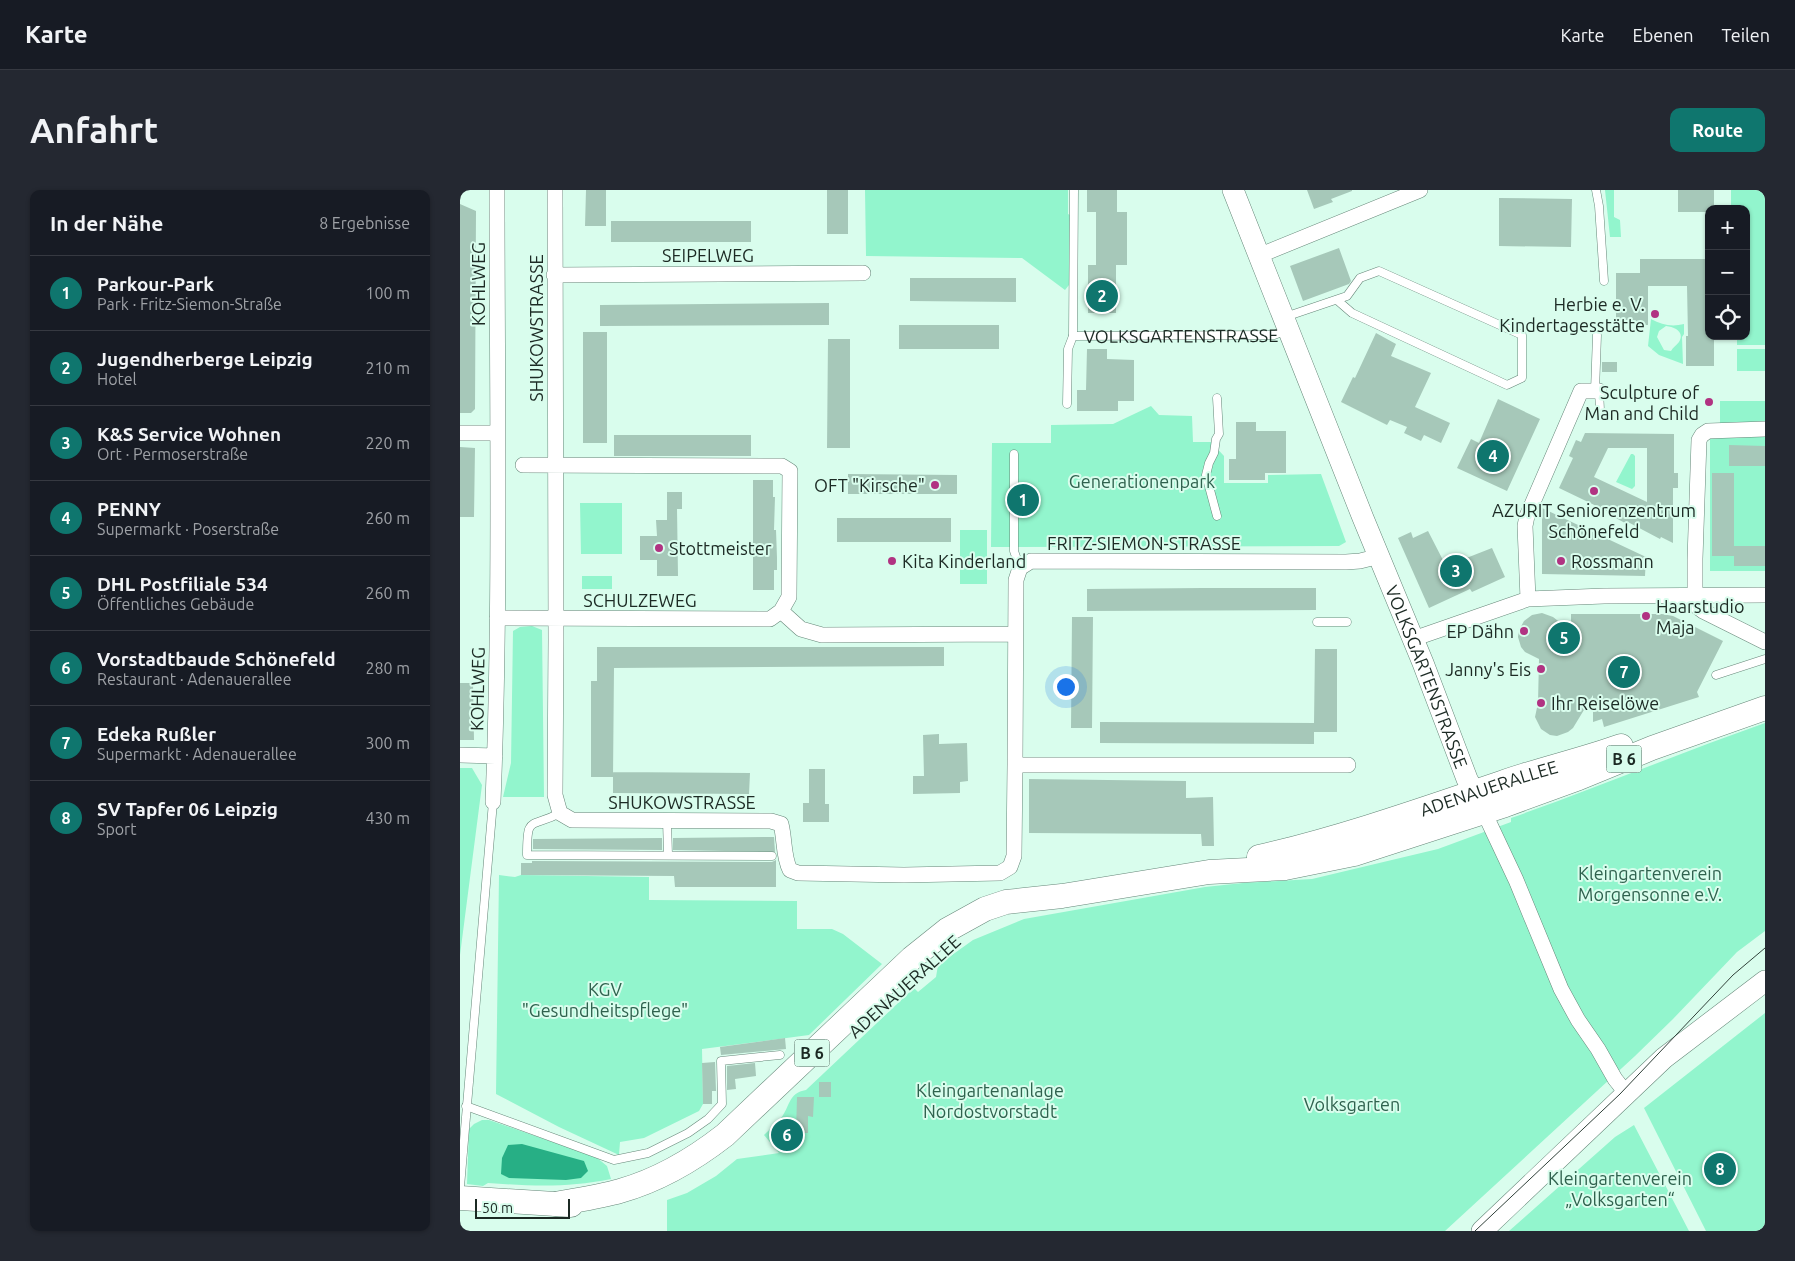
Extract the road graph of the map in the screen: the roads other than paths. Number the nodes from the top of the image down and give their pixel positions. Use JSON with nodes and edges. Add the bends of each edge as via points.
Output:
{"nodes":[{"id":1,"x":497,"y":190,"type":"edge"},
{"id":2,"x":555,"y":190,"type":"edge"},
{"id":3,"x":1074,"y":190,"type":"edge"},
{"id":4,"x":1233,"y":190,"type":"edge"},
{"id":5,"x":1420,"y":190,"type":"edge"},
{"id":6,"x":1596,"y":190,"type":"edge"},
{"id":7,"x":1258,"y":256,"type":"junction"},
{"id":8,"x":863,"y":272,"type":"dead end"},
{"id":9,"x":554,"y":275,"type":"junction"},
{"id":10,"x":1604,"y":281,"type":"dead end"},
{"id":11,"x":1337,"y":300,"type":"junction"},
{"id":12,"x":1286,"y":323,"type":"junction"},
{"id":13,"x":1597,"y":335,"type":"dead end"},
{"id":14,"x":1073,"y":336,"type":"junction"},
{"id":15,"x":1597,"y":391,"type":"junction"},
{"id":16,"x":1217,"y":398,"type":"dead end"},
{"id":17,"x":1067,"y":404,"type":"dead end"},
{"id":18,"x":1600,"y":410,"type":"dead end"},
{"id":19,"x":1765,"y":429,"type":"edge"},
{"id":20,"x":460,"y":432,"type":"edge"},
{"id":21,"x":497,"y":433,"type":"junction"},
{"id":22,"x":1014,"y":454,"type":"dead end"},
{"id":23,"x":523,"y":466,"type":"dead end"},
{"id":24,"x":555,"y":466,"type":"junction"},
{"id":25,"x":1217,"y":516,"type":"dead end"},
{"id":26,"x":1380,"y":556,"type":"junction"},
{"id":27,"x":1020,"y":568,"type":"junction"},
{"id":28,"x":1695,"y":596,"type":"junction"},
{"id":29,"x":1765,"y":596,"type":"edge"},
{"id":30,"x":1528,"y":599,"type":"junction"},
{"id":31,"x":782,"y":612,"type":"junction"},
{"id":32,"x":497,"y":618,"type":"junction"},
{"id":33,"x":556,"y":618,"type":"junction"},
{"id":34,"x":1317,"y":622,"type":"dead end"},
{"id":35,"x":1347,"y":622,"type":"dead end"},
{"id":36,"x":1016,"y":634,"type":"junction"},
{"id":37,"x":1413,"y":639,"type":"junction"},
{"id":38,"x":1765,"y":642,"type":"edge"},
{"id":39,"x":1765,"y":659,"type":"edge"},
{"id":40,"x":1716,"y":676,"type":"dead end"},
{"id":41,"x":1765,"y":694,"type":"edge"},
{"id":42,"x":1765,"y":708,"type":"edge"},
{"id":43,"x":460,"y":755,"type":"edge"},
{"id":44,"x":495,"y":756,"type":"junction"},
{"id":45,"x":1015,"y":765,"type":"junction"},
{"id":46,"x":1348,"y":765,"type":"dead end"},
{"id":47,"x":492,"y":802,"type":"joint"},
{"id":48,"x":1479,"y":802,"type":"junction"},
{"id":49,"x":560,"y":813,"type":"junction"},
{"id":50,"x":667,"y":820,"type":"junction"},
{"id":51,"x":668,"y":855,"type":"junction"},
{"id":52,"x":772,"y":856,"type":"dead end"},
{"id":53,"x":1765,"y":981,"type":"edge"},
{"id":54,"x":780,"y":1055,"type":"dead end"},
{"id":55,"x":1627,"y":1094,"type":"junction"},
{"id":56,"x":466,"y":1106,"type":"junction"},
{"id":57,"x":460,"y":1182,"type":"edge"},
{"id":58,"x":460,"y":1187,"type":"edge"},
{"id":59,"x":460,"y":1198,"type":"edge"},
{"id":60,"x":1482,"y":1231,"type":"edge"}],
"edges":[{"from":1,"to":21,"type":"street","name":"KOHLWEG"},
{"from":2,"to":9,"type":"street","name":"SHUKOWSTRASSE"},
{"from":3,"to":14,"type":"lane","name":"VOLKSGARTENSTRASSE"},
{"from":4,"to":7,"type":"main road","name":"VOLKSGARTENSTRASSE"},
{"from":5,"to":7,"type":"street"},
{"from":6,"to":10,"type":"lane"},
{"from":7,"to":12,"type":"main road","name":"VOLKSGARTENSTRASSE"},
{"from":8,"to":9,"type":"street","name":"SEIPELWEG"},
{"from":9,"to":24,"type":"street","name":"SHUKOWSTRASSE"},
{"from":11,"to":11,"type":"lane","via":[[1347,296],[1360,278],[1379,271],[1522,335],[1522,378],[1507,385],[1352,313]]},
{"from":11,"to":12,"type":"lane"},
{"from":12,"to":14,"type":"lane","name":"VOLKSGARTENSTRASSE","via":[[1274,335]]},
{"from":12,"to":26,"type":"main road","name":"VOLKSGARTENSTRASSE"},
{"from":13,"to":15,"type":"lane"},
{"from":14,"to":17,"type":"lane","name":"VOLKSGARTENSTRASSE","via":[[1068,349]]},
{"from":15,"to":18,"type":"lane"},
{"from":15,"to":30,"type":"street","via":[[1581,391],[1526,518]]},
{"from":16,"to":25,"type":"lane","via":[[1219,434],[1206,475]]},
{"from":19,"to":28,"type":"street","via":[[1708,431],[1699,440]]},
{"from":20,"to":21,"type":"street"},
{"from":21,"to":32,"type":"street","name":"KOHLWEG"},
{"from":22,"to":27,"type":"lane","via":[[1014,551]]},
{"from":23,"to":24,"type":"street"},
{"from":24,"to":31,"type":"street","via":[[782,466],[790,471],[789,597]]},
{"from":24,"to":33,"type":"street","name":"SHUKOWSTRASSE"},
{"from":26,"to":27,"type":"street","name":"FRITZ-SIEMON-STRASSE","via":[[1346,562],[1031,561]]},
{"from":26,"to":37,"type":"main road","name":"VOLKSGARTENSTRASSE"},
{"from":27,"to":36,"type":"street","via":[[1016,580]]},
{"from":28,"to":29,"type":"street"},
{"from":28,"to":30,"type":"street"},
{"from":28,"to":38,"type":"street","via":[[1695,605],[1703,611]]},
{"from":30,"to":37,"type":"street"},
{"from":31,"to":33,"type":"street","name":"SCHULZEWEG","via":[[770,619]]},
{"from":31,"to":36,"type":"street","via":[[801,629],[822,635]]},
{"from":32,"to":33,"type":"street","name":"SCHULZEWEG"},
{"from":32,"to":44,"type":"street","name":"KOHLWEG"},
{"from":33,"to":49,"type":"street","name":"SHUKOWSTRASSE","via":[[555,795]]},
{"from":34,"to":35,"type":"lane"},
{"from":36,"to":45,"type":"street"},
{"from":37,"to":48,"type":"main road","name":"VOLKSGARTENSTRASSE"},
{"from":39,"to":40,"type":"lane"},
{"from":41,"to":48,"type":"main road","name":"ADENAUERALLEE","number":"B 6","via":[[1613,749],[1520,776]]},
{"from":42,"to":48,"type":"main road","name":"ADENAUERALLEE","number":"B 6","via":[[1579,778]]},
{"from":43,"to":44,"type":"street"},
{"from":44,"to":47,"type":"street","name":"KOHLWEG"},
{"from":45,"to":46,"type":"street"},
{"from":45,"to":50,"type":"street","name":"SHUKOWSTRASSE","via":[[1014,856],[1010,867],[1000,873],[798,873],[790,870],[786,862],[781,824],[771,821]]},
{"from":47,"to":56,"type":"lane","name":"KOHLWEG"},
{"from":48,"to":55,"type":"street","name":"VOLKSGARTENSTRASSE","via":[[1516,880],[1561,989]]},
{"from":48,"to":59,"type":"main road","name":"ADENAUERALLEE","number":"B 6","via":[[1354,854],[1285,868],[1209,872],[1062,896],[995,916],[949,942],[733,1144],[690,1175],[622,1201],[592,1206]]},
{"from":49,"to":50,"type":"street","name":"SHUKOWSTRASSE","via":[[572,820]]},
{"from":49,"to":51,"type":"lane","via":[[530,826],[528,855]]},
{"from":50,"to":51,"type":"lane"},
{"from":51,"to":52,"type":"lane"},
{"from":53,"to":55,"type":"main road","via":[[1664,1058]]},
{"from":54,"to":56,"type":"lane","via":[[721,1061],[722,1104],[708,1119],[648,1153],[614,1160]]},
{"from":55,"to":60,"type":"main road"},
{"from":56,"to":57,"type":"lane","name":"KOHLWEG"},
{"from":57,"to":58,"type":"lane","name":"KOHLWEG"}]}
